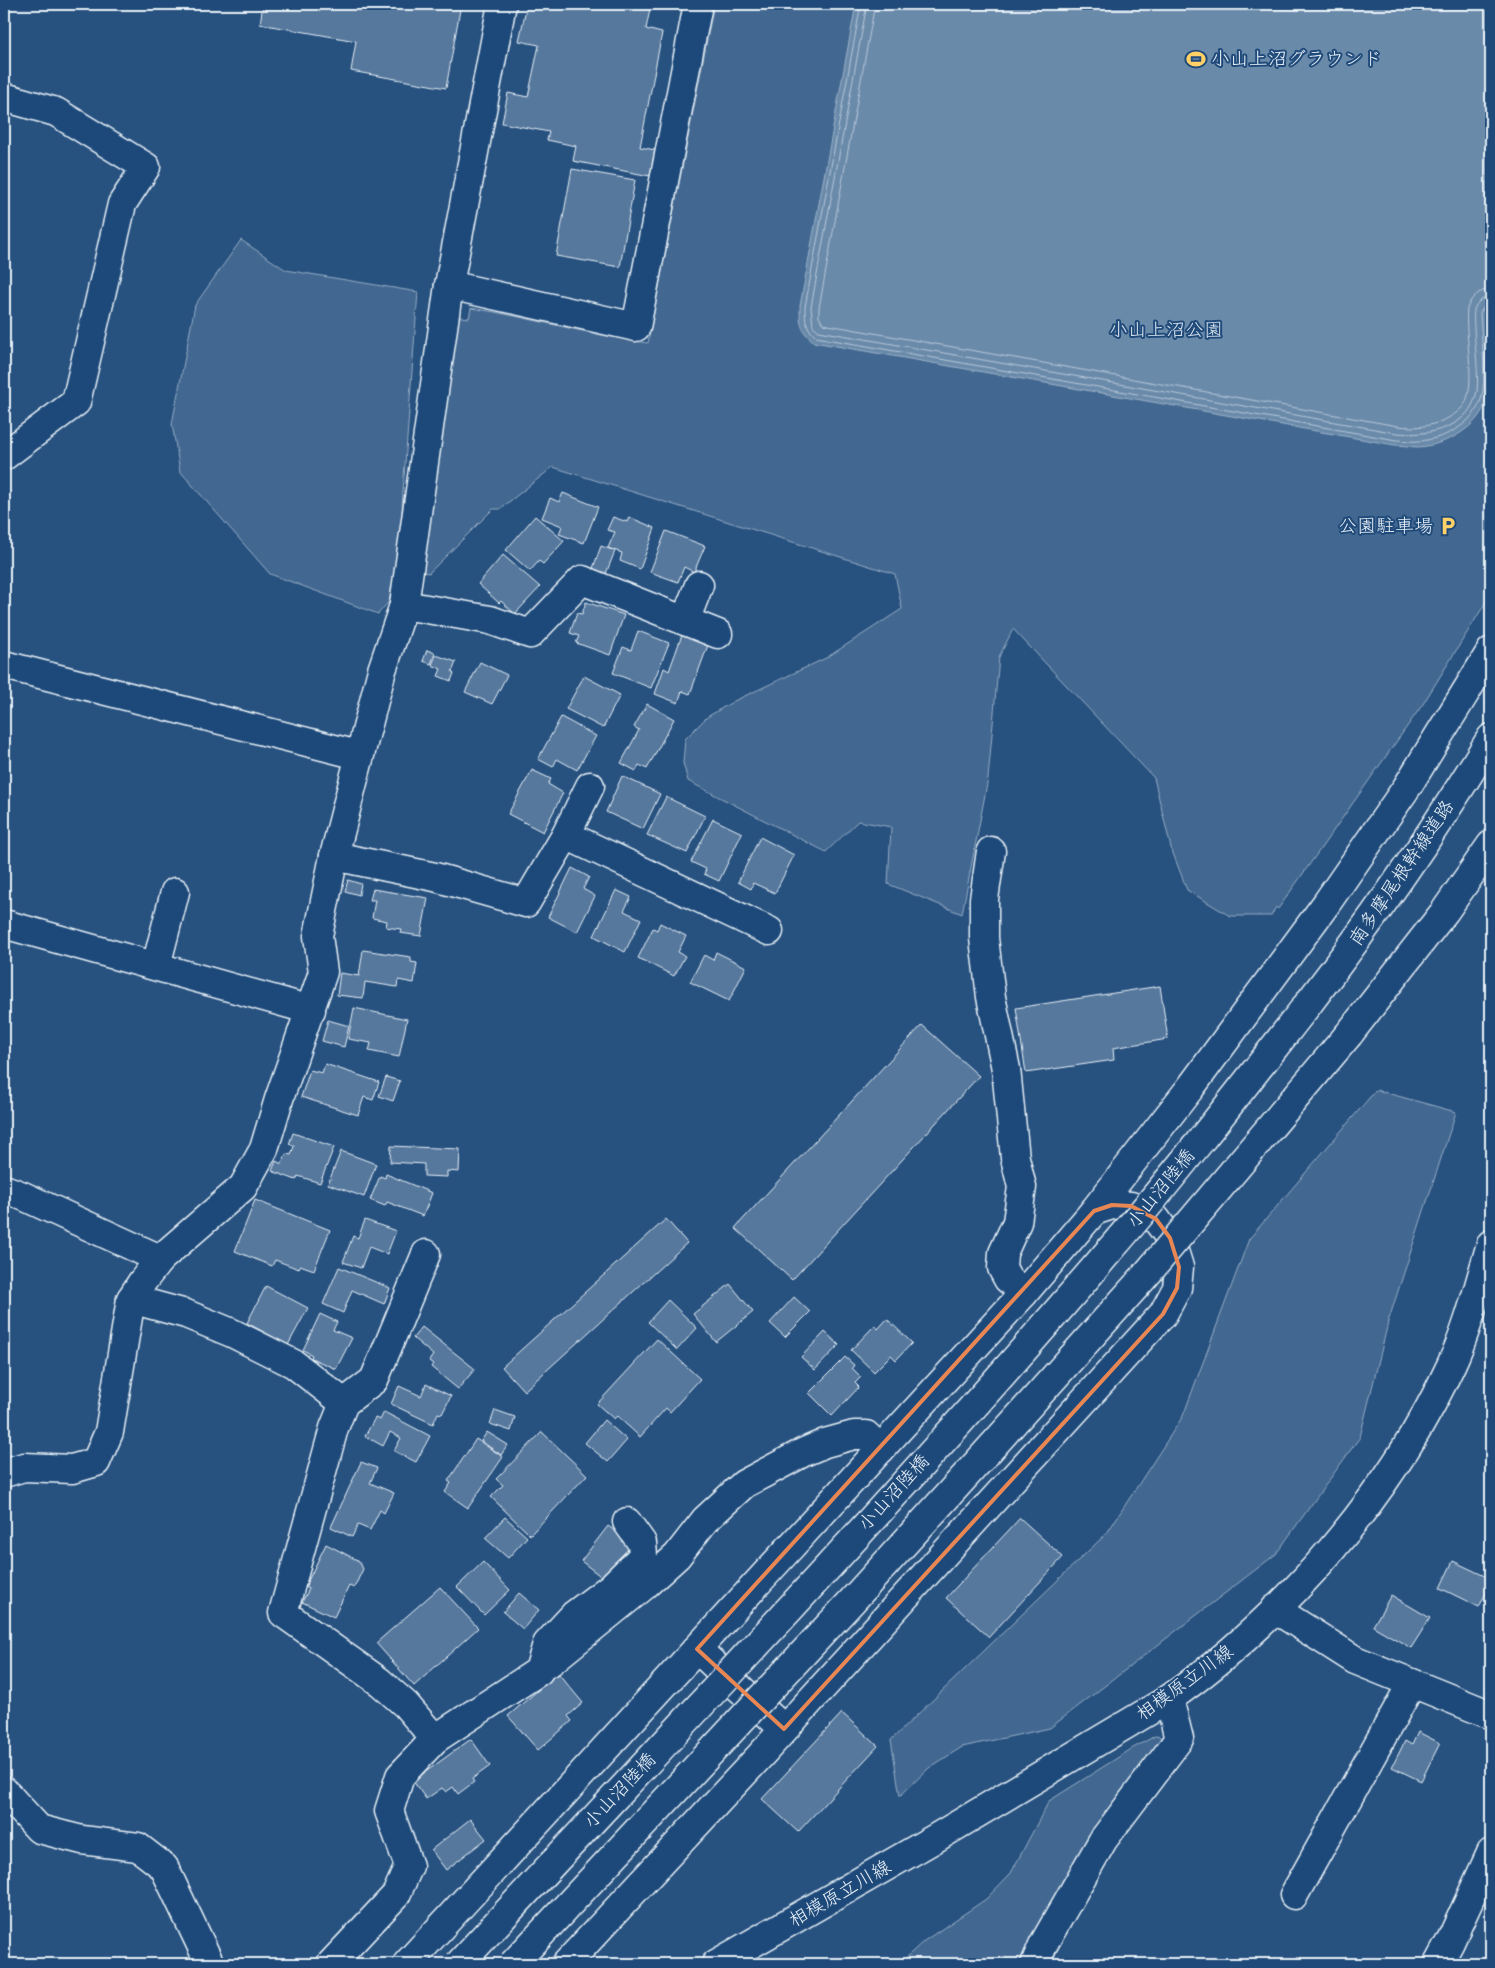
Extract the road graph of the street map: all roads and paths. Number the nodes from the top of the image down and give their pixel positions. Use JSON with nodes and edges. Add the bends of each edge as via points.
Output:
{"nodes":[{"id":1,"x":502,"y":4,"type":"edge"},
{"id":2,"x":698,"y":4,"type":"edge"},
{"id":3,"x":4,"y":97,"type":"edge"},
{"id":4,"x":450,"y":285,"type":"junction"},
{"id":5,"x":4,"y":456,"type":"edge"},
{"id":6,"x":699,"y":585,"type":"dead end"},
{"id":7,"x":404,"y":605,"type":"junction"},
{"id":8,"x":685,"y":622,"type":"junction"},
{"id":9,"x":718,"y":634,"type":"dead end"},
{"id":10,"x":1491,"y":651,"type":"edge"},
{"id":11,"x":4,"y":665,"type":"edge"},
{"id":12,"x":358,"y":755,"type":"junction"},
{"id":13,"x":1487,"y":755,"type":"edge"},
{"id":14,"x":590,"y":786,"type":"dead end"},
{"id":15,"x":566,"y":835,"type":"junction"},
{"id":16,"x":1491,"y":845,"type":"edge"},
{"id":17,"x":991,"y":851,"type":"dead end"},
{"id":18,"x":334,"y":856,"type":"junction"},
{"id":19,"x":175,"y":892,"type":"dead end"},
{"id":20,"x":4,"y":924,"type":"edge"},
{"id":21,"x":769,"y":931,"type":"dead end"},
{"id":22,"x":156,"y":966,"type":"junction"},
{"id":23,"x":1308,"y":1004,"type":"joint"},
{"id":24,"x":311,"y":1010,"type":"junction"},
{"id":25,"x":4,"y":1189,"type":"edge"},
{"id":26,"x":1094,"y":1211,"type":"junction"},
{"id":27,"x":1491,"y":1244,"type":"edge"},
{"id":28,"x":426,"y":1254,"type":"dead end"},
{"id":29,"x":160,"y":1258,"type":"junction"},
{"id":30,"x":1024,"y":1293,"type":"junction"},
{"id":31,"x":132,"y":1299,"type":"junction"},
{"id":32,"x":344,"y":1403,"type":"junction"},
{"id":33,"x":881,"y":1450,"type":"junction"},
{"id":34,"x":4,"y":1473,"type":"edge"},
{"id":35,"x":627,"y":1522,"type":"dead end"},
{"id":36,"x":1275,"y":1609,"type":"junction"},
{"id":37,"x":697,"y":1649,"type":"junction"},
{"id":38,"x":539,"y":1671,"type":"junction"},
{"id":39,"x":1412,"y":1683,"type":"junction"},
{"id":40,"x":1169,"y":1699,"type":"junction"},
{"id":41,"x":1491,"y":1715,"type":"edge"},
{"id":42,"x":784,"y":1729,"type":"junction"},
{"id":43,"x":435,"y":1739,"type":"junction"},
{"id":44,"x":4,"y":1791,"type":"edge"},
{"id":45,"x":1491,"y":1853,"type":"edge"},
{"id":46,"x":1294,"y":1895,"type":"dead end"},
{"id":47,"x":210,"y":1964,"type":"edge"},
{"id":48,"x":331,"y":1964,"type":"edge"},
{"id":49,"x":407,"y":1964,"type":"edge"},
{"id":50,"x":459,"y":1964,"type":"edge"},
{"id":51,"x":513,"y":1964,"type":"edge"},
{"id":52,"x":566,"y":1964,"type":"edge"},
{"id":53,"x":716,"y":1964,"type":"edge"},
{"id":54,"x":1035,"y":1964,"type":"edge"},
{"id":55,"x":1438,"y":1964,"type":"edge"}],
"edges":[{"from":1,"to":4,"type":"main road"},
{"from":2,"to":4,"type":"main road","via":[[636,327]]},
{"from":3,"to":5,"type":"main road","via":[[56,112],[146,167],[122,204],[76,402]]},
{"from":4,"to":7,"type":"main road"},
{"from":6,"to":8,"type":"main road"},
{"from":7,"to":8,"type":"main road","via":[[490,620],[530,634],[582,580]]},
{"from":7,"to":12,"type":"main road"},
{"from":8,"to":9,"type":"main road"},
{"from":10,"to":26,"type":"main road","via":[[1407,787],[1326,904],[1191,1087]]},
{"from":11,"to":12,"type":"main road"},
{"from":12,"to":18,"type":"main road"},
{"from":13,"to":23,"type":"main road","name":"南多摩尾根幹線道路","via":[[1362,934]]},
{"from":14,"to":15,"type":"main road"},
{"from":15,"to":18,"type":"main road","via":[[526,903],[435,877]]},
{"from":15,"to":21,"type":"main road"},
{"from":16,"to":51,"type":"main road","name":"小山沼陸橋","bridge":true,"via":[[1349,1034],[1145,1276],[851,1602]]},
{"from":17,"to":30,"type":"main road","via":[[984,899],[984,938],[991,997],[1006,1069],[1015,1158],[1022,1187],[1017,1222],[1003,1253],[1002,1268],[1008,1279]]},
{"from":18,"to":24,"type":"main road","via":[[318,936],[323,972]]},
{"from":19,"to":22,"type":"main road"},
{"from":20,"to":22,"type":"main road"},
{"from":22,"to":24,"type":"main road"},
{"from":23,"to":50,"type":"main road","name":"小山沼陸橋","bridge":true,"via":[[1113,1248],[1009,1367]]},
{"from":24,"to":29,"type":"main road","via":[[264,1149],[243,1187]]},
{"from":25,"to":29,"type":"main road"},
{"from":26,"to":30,"type":"main road"},
{"from":26,"to":42,"type":"main road","via":[[1112,1205],[1131,1206],[1156,1219],[1170,1238],[1179,1267],[1177,1288],[1163,1314]]},
{"from":27,"to":36,"type":"main road","name":"相模原立川線","via":[[1452,1364],[1417,1430],[1358,1517]]},
{"from":28,"to":32,"type":"main road","via":[[374,1380]]},
{"from":29,"to":31,"type":"main road"},
{"from":30,"to":33,"type":"main road"},
{"from":31,"to":32,"type":"main road","via":[[186,1314],[232,1333],[294,1364]]},
{"from":31,"to":34,"type":"main road","via":[[109,1432],[96,1462],[72,1469],[24,1467]]},
{"from":32,"to":43,"type":"main road","via":[[334,1428],[283,1613],[380,1682],[406,1705]]},
{"from":33,"to":37,"type":"main road"},
{"from":33,"to":38,"type":"main road","via":[[866,1435],[854,1435],[804,1452],[744,1484],[705,1520],[677,1556]]},
{"from":35,"to":38,"type":"main road","via":[[642,1543],[643,1556],[547,1644]]},
{"from":36,"to":39,"type":"main road","via":[[1355,1660]]},
{"from":36,"to":40,"type":"main road","name":"相模原立川線","via":[[1209,1670]]},
{"from":37,"to":42,"type":"main road"},
{"from":37,"to":49,"type":"main road"},
{"from":38,"to":43,"type":"main road"},
{"from":39,"to":41,"type":"main road"},
{"from":39,"to":46,"type":"main road"},
{"from":40,"to":53,"type":"main road","name":"相模原立川線"},
{"from":40,"to":54,"type":"main road","via":[[1179,1738],[1103,1840]]},
{"from":42,"to":52,"type":"main road"},
{"from":43,"to":48,"type":"main road","via":[[400,1776],[389,1811],[410,1866],[396,1895]]},
{"from":44,"to":47,"type":"main road","via":[[39,1829],[82,1840],[138,1847],[164,1867]]},
{"from":45,"to":55,"type":"main road"}]}
